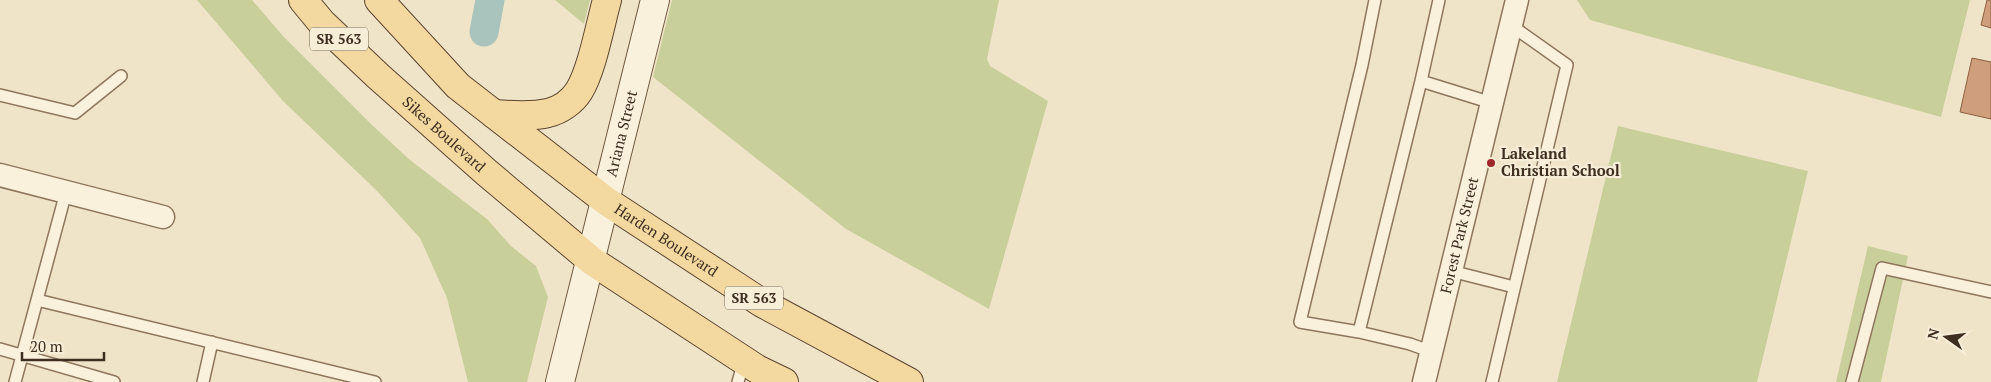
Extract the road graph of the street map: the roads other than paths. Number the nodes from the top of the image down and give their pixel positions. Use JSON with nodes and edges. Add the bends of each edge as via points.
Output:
{"nodes":[{"id":1,"x":303,"y":0,"type":"edge"},
{"id":2,"x":379,"y":0,"type":"edge"},
{"id":3,"x":607,"y":0,"type":"edge"},
{"id":4,"x":656,"y":0,"type":"edge"},
{"id":5,"x":1375,"y":0,"type":"edge"},
{"id":6,"x":1439,"y":0,"type":"edge"},
{"id":7,"x":1518,"y":0,"type":"edge"},
{"id":8,"x":1512,"y":26,"type":"junction"},
{"id":9,"x":121,"y":76,"type":"dead end"},
{"id":10,"x":1421,"y":81,"type":"junction"},
{"id":11,"x":0,"y":95,"type":"edge"},
{"id":12,"x":1492,"y":103,"type":"junction"},
{"id":13,"x":494,"y":114,"type":"junction"},
{"id":14,"x":0,"y":175,"type":"edge"},
{"id":15,"x":66,"y":192,"type":"junction"},
{"id":16,"x":606,"y":201,"type":"junction"},
{"id":17,"x":163,"y":217,"type":"dead end"},
{"id":18,"x":592,"y":260,"type":"junction"},
{"id":19,"x":1451,"y":272,"type":"junction"},
{"id":20,"x":1514,"y":287,"type":"junction"},
{"id":21,"x":1991,"y":292,"type":"edge"},
{"id":22,"x":37,"y":300,"type":"junction"},
{"id":23,"x":1359,"y":332,"type":"junction"},
{"id":24,"x":212,"y":342,"type":"junction"},
{"id":25,"x":0,"y":349,"type":"edge"},
{"id":26,"x":1432,"y":352,"type":"junction"},
{"id":27,"x":22,"y":355,"type":"junction"},
{"id":28,"x":741,"y":372,"type":"edge"},
{"id":29,"x":15,"y":382,"type":"edge"},
{"id":30,"x":114,"y":382,"type":"edge"},
{"id":31,"x":203,"y":382,"type":"edge"},
{"id":32,"x":375,"y":382,"type":"edge"},
{"id":33,"x":560,"y":382,"type":"edge"},
{"id":34,"x":784,"y":382,"type":"edge"},
{"id":35,"x":909,"y":382,"type":"edge"},
{"id":36,"x":1424,"y":382,"type":"edge"},
{"id":37,"x":1492,"y":382,"type":"edge"},
{"id":38,"x":1852,"y":382,"type":"edge"}],
"edges":[{"from":1,"to":18,"type":"main road","name":"Sikes Boulevard","number":"SR 563","via":[[322,23],[378,76]]},
{"from":2,"to":13,"type":"main road","number":"SR 563","via":[[458,86]]},
{"from":3,"to":13,"type":"main road","via":[[578,93],[564,106],[548,113],[528,116]]},
{"from":4,"to":16,"type":"street","name":"Ariana Street"},
{"from":5,"to":23,"type":"lane","via":[[1300,322]]},
{"from":6,"to":10,"type":"lane"},
{"from":7,"to":8,"type":"street","name":"Forest Park Street"},
{"from":8,"to":12,"type":"street","name":"Forest Park Street"},
{"from":8,"to":20,"type":"lane","via":[[1567,65]]},
{"from":9,"to":11,"type":"lane","via":[[76,113]]},
{"from":10,"to":12,"type":"lane"},
{"from":10,"to":23,"type":"lane"},
{"from":12,"to":19,"type":"street","name":"Forest Park Street"},
{"from":13,"to":16,"type":"main road","number":"SR 563"},
{"from":14,"to":15,"type":"street"},
{"from":15,"to":17,"type":"street"},
{"from":15,"to":22,"type":"lane"},
{"from":16,"to":18,"type":"street","name":"Ariana Street"},
{"from":16,"to":35,"type":"main road","name":"Harden Boulevard","number":"SR 563","via":[[762,303]]},
{"from":18,"to":28,"type":"main road","number":"SR 563"},
{"from":18,"to":33,"type":"street","name":"Ariana Street"},
{"from":19,"to":20,"type":"lane"},
{"from":19,"to":26,"type":"street","name":"Forest Park Street"},
{"from":20,"to":37,"type":"lane"},
{"from":21,"to":38,"type":"lane","via":[[1882,268]]},
{"from":22,"to":24,"type":"lane"},
{"from":22,"to":27,"type":"lane"},
{"from":23,"to":26,"type":"lane"},
{"from":24,"to":31,"type":"lane"},
{"from":24,"to":32,"type":"lane"},
{"from":25,"to":27,"type":"lane"},
{"from":26,"to":36,"type":"street","name":"Forest Park Street"},
{"from":27,"to":29,"type":"lane"},
{"from":27,"to":30,"type":"lane"},
{"from":28,"to":34,"type":"main road","number":"SR 563"}]}
